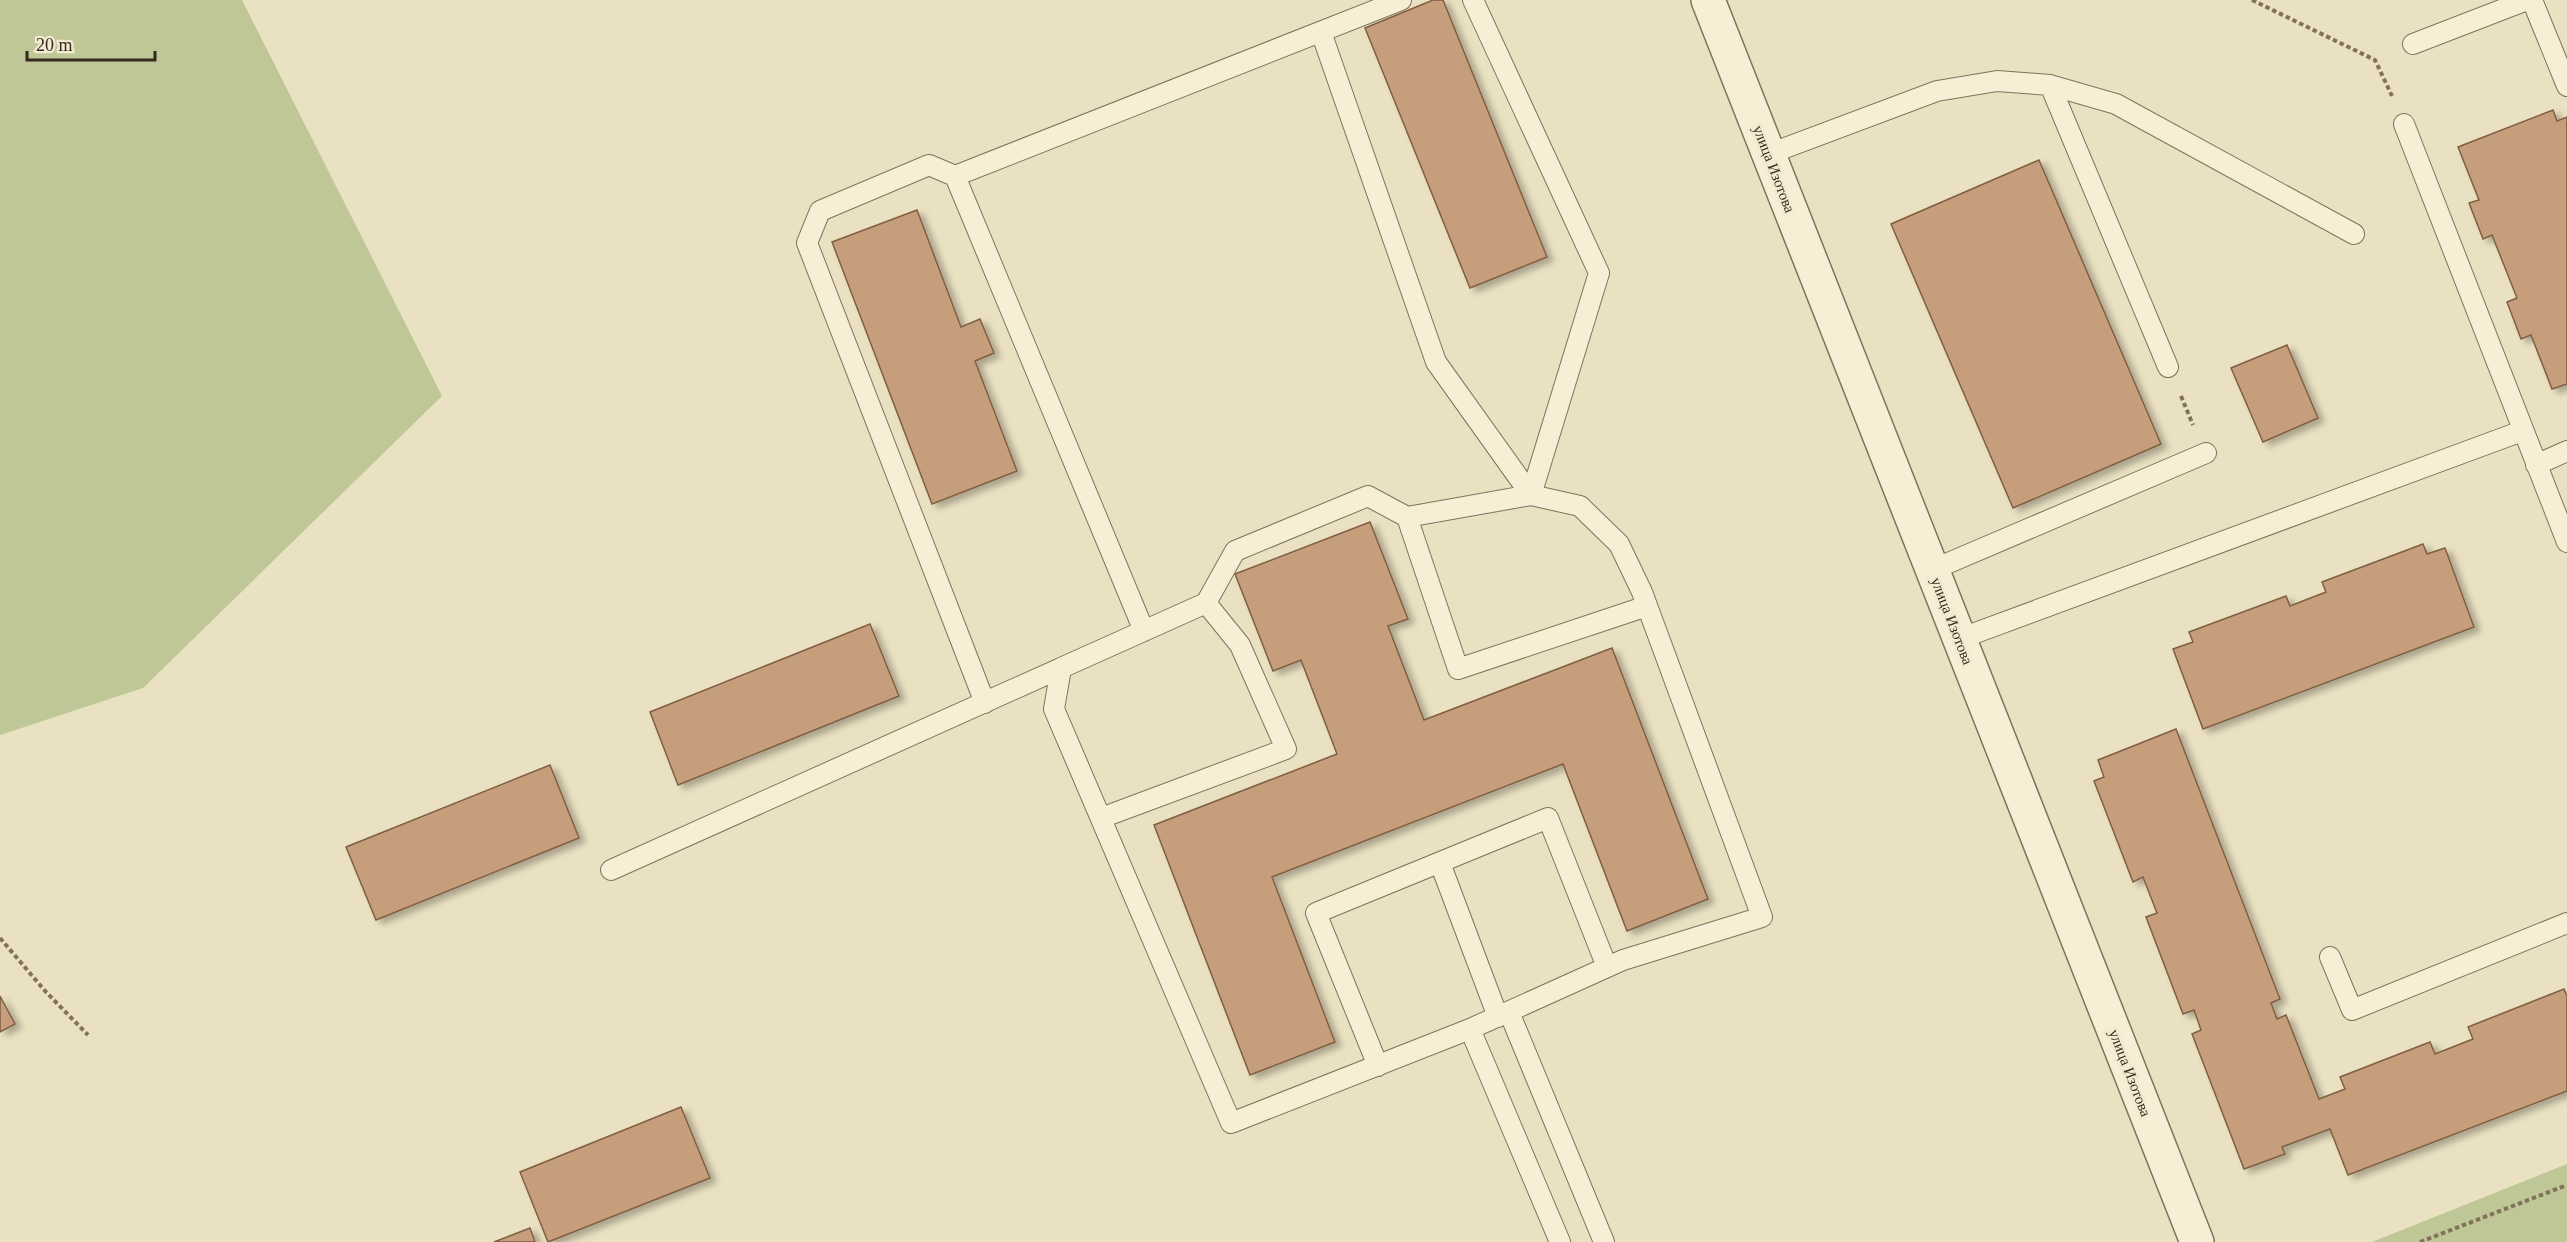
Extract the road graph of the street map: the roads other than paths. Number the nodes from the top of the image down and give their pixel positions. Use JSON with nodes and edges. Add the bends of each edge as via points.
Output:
{"nodes":[{"id":1,"x":1401,"y":0,"type":"edge"},
{"id":2,"x":1473,"y":0,"type":"edge"},
{"id":3,"x":1708,"y":0,"type":"edge"},
{"id":4,"x":2527,"y":0,"type":"edge"},
{"id":5,"x":2532,"y":0,"type":"edge"},
{"id":6,"x":1321,"y":32,"type":"junction"},
{"id":7,"x":2413,"y":44,"type":"dead end"},
{"id":8,"x":2050,"y":86,"type":"junction"},
{"id":9,"x":2567,"y":86,"type":"edge"},
{"id":10,"x":2404,"y":124,"type":"road end"},
{"id":11,"x":1768,"y":154,"type":"junction"},
{"id":12,"x":954,"y":176,"type":"junction"},
{"id":13,"x":2354,"y":234,"type":"dead end"},
{"id":14,"x":2168,"y":367,"type":"road end"},
{"id":15,"x":2522,"y":432,"type":"junction"},
{"id":16,"x":2567,"y":451,"type":"edge"},
{"id":17,"x":2206,"y":453,"type":"road end"},
{"id":18,"x":2536,"y":465,"type":"junction"},
{"id":19,"x":1531,"y":495,"type":"junction"},
{"id":20,"x":1407,"y":517,"type":"junction"},
{"id":21,"x":2567,"y":542,"type":"edge"},
{"id":22,"x":1932,"y":570,"type":"junction"},
{"id":23,"x":1206,"y":603,"type":"junction"},
{"id":24,"x":1647,"y":606,"type":"junction"},
{"id":25,"x":1144,"y":631,"type":"junction"},
{"id":26,"x":1959,"y":639,"type":"junction"},
{"id":27,"x":1061,"y":668,"type":"junction"},
{"id":28,"x":985,"y":703,"type":"junction"},
{"id":29,"x":1101,"y":818,"type":"junction"},
{"id":30,"x":1440,"y":863,"type":"junction"},
{"id":31,"x":611,"y":870,"type":"dead end"},
{"id":32,"x":2567,"y":923,"type":"edge"},
{"id":33,"x":2330,"y":957,"type":"dead end"},
{"id":34,"x":1607,"y":967,"type":"junction"},
{"id":35,"x":1503,"y":1014,"type":"junction"},
{"id":36,"x":1470,"y":1029,"type":"junction"},
{"id":37,"x":1378,"y":1066,"type":"junction"},
{"id":38,"x":1560,"y":1242,"type":"edge"},
{"id":39,"x":1604,"y":1242,"type":"edge"},
{"id":40,"x":2196,"y":1242,"type":"edge"}],
"edges":[{"from":1,"to":6,"type":"lane"},
{"from":2,"to":19,"type":"lane","via":[[1599,273]]},
{"from":3,"to":11,"type":"street","name":"улица Изотова"},
{"from":4,"to":7,"type":"lane"},
{"from":5,"to":9,"type":"lane"},
{"from":6,"to":12,"type":"lane"},
{"from":6,"to":19,"type":"lane","via":[[1436,362]]},
{"from":8,"to":11,"type":"lane","via":[[1996,81],[1937,91]]},
{"from":8,"to":13,"type":"lane","via":[[2116,104]]},
{"from":8,"to":14,"type":"lane"},
{"from":10,"to":15,"type":"lane"},
{"from":11,"to":22,"type":"street","name":"улица Изотова"},
{"from":12,"to":25,"type":"lane"},
{"from":12,"to":28,"type":"lane","via":[[929,165],[820,211],[807,243]]},
{"from":15,"to":18,"type":"lane"},
{"from":15,"to":26,"type":"lane"},
{"from":16,"to":18,"type":"lane"},
{"from":17,"to":22,"type":"lane"},
{"from":18,"to":21,"type":"lane"},
{"from":19,"to":20,"type":"lane"},
{"from":19,"to":24,"type":"lane","via":[[1580,506],[1619,544]]},
{"from":20,"to":23,"type":"lane","via":[[1368,496],[1235,551]]},
{"from":20,"to":24,"type":"lane","via":[[1458,669]]},
{"from":22,"to":26,"type":"street","name":"улица Изотова"},
{"from":23,"to":25,"type":"lane"},
{"from":23,"to":29,"type":"lane","via":[[1240,645],[1286,749]]},
{"from":24,"to":34,"type":"lane","via":[[1761,916]]},
{"from":25,"to":27,"type":"lane"},
{"from":26,"to":40,"type":"street","name":"улица Изотова"},
{"from":27,"to":28,"type":"lane"},
{"from":27,"to":29,"type":"lane","via":[[1054,709]]},
{"from":28,"to":31,"type":"lane"},
{"from":29,"to":37,"type":"lane","via":[[1231,1123]]},
{"from":30,"to":34,"type":"lane","via":[[1548,818]]},
{"from":30,"to":35,"type":"lane"},
{"from":30,"to":37,"type":"lane","via":[[1316,913]]},
{"from":32,"to":33,"type":"lane","via":[[2352,1010]]},
{"from":34,"to":35,"type":"lane"},
{"from":35,"to":36,"type":"lane"},
{"from":35,"to":39,"type":"lane"},
{"from":36,"to":37,"type":"lane"},
{"from":36,"to":38,"type":"lane"}]}
